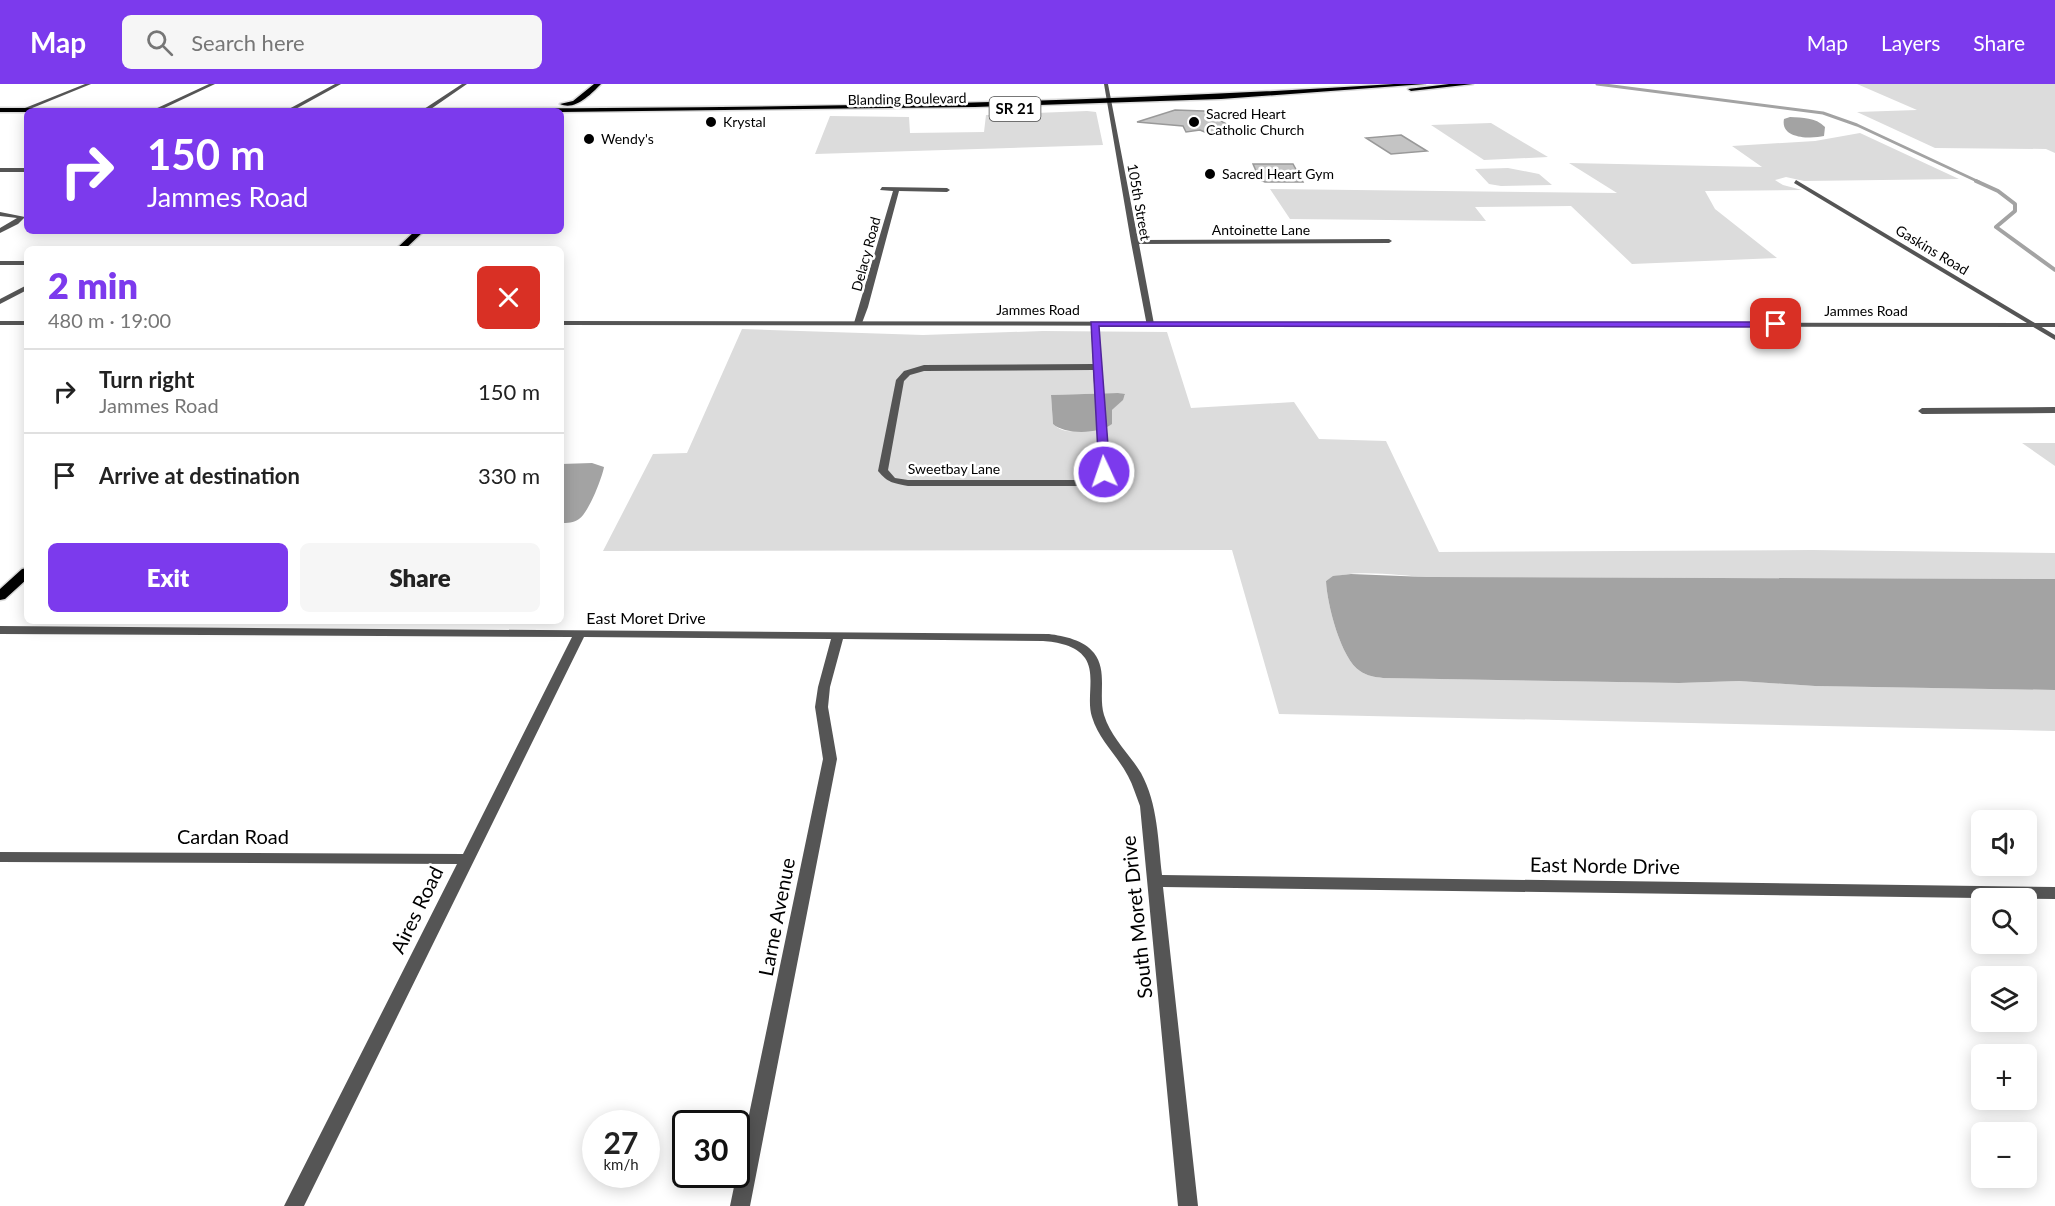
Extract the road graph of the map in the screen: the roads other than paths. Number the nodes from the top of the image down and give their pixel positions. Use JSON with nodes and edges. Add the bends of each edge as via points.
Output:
{"nodes":[{"id":1,"x":90,"y":84,"type":"edge"},
{"id":2,"x":213,"y":84,"type":"edge"},
{"id":3,"x":339,"y":84,"type":"edge"},
{"id":4,"x":465,"y":84,"type":"edge"},
{"id":5,"x":598,"y":84,"type":"edge"},
{"id":6,"x":1106,"y":84,"type":"edge"},
{"id":7,"x":1470,"y":84,"type":"edge"},
{"id":8,"x":1409,"y":85,"type":"edge"},
{"id":9,"x":1419,"y":86,"type":"edge"},
{"id":10,"x":572,"y":93,"type":"dead end"},
{"id":11,"x":1283,"y":95,"type":"junction"},
{"id":12,"x":1110,"y":104,"type":"junction"},
{"id":13,"x":28,"y":108,"type":"edge"},
{"id":14,"x":160,"y":108,"type":"edge"},
{"id":15,"x":294,"y":108,"type":"edge"},
{"id":16,"x":429,"y":108,"type":"edge"},
{"id":17,"x":561,"y":108,"type":"edge"},
{"id":18,"x":564,"y":108,"type":"edge"},
{"id":19,"x":564,"y":109,"type":"edge"},
{"id":20,"x":564,"y":109,"type":"edge"},
{"id":21,"x":928,"y":109,"type":"junction"},
{"id":22,"x":0,"y":110,"type":"edge"},
{"id":23,"x":23,"y":110,"type":"edge"},
{"id":24,"x":0,"y":170,"type":"edge"},
{"id":25,"x":24,"y":170,"type":"edge"},
{"id":26,"x":1796,"y":182,"type":"dead end"},
{"id":27,"x":882,"y":189,"type":"dead end"},
{"id":28,"x":947,"y":190,"type":"dead end"},
{"id":29,"x":896,"y":191,"type":"junction"},
{"id":30,"x":0,"y":214,"type":"edge"},
{"id":31,"x":0,"y":231,"type":"edge"},
{"id":32,"x":416,"y":234,"type":"edge"},
{"id":33,"x":1389,"y":241,"type":"dead end"},
{"id":34,"x":1134,"y":242,"type":"junction"},
{"id":35,"x":402,"y":246,"type":"edge"},
{"id":36,"x":0,"y":263,"type":"edge"},
{"id":37,"x":24,"y":263,"type":"edge"},
{"id":38,"x":24,"y":289,"type":"edge"},
{"id":39,"x":0,"y":302,"type":"edge"},
{"id":40,"x":0,"y":323,"type":"edge"},
{"id":41,"x":24,"y":323,"type":"edge"},
{"id":42,"x":564,"y":323,"type":"edge"},
{"id":43,"x":858,"y":323,"type":"junction"},
{"id":44,"x":1094,"y":324,"type":"junction"},
{"id":45,"x":1150,"y":324,"type":"junction"},
{"id":46,"x":2033,"y":325,"type":"junction"},
{"id":47,"x":2055,"y":325,"type":"edge"},
{"id":48,"x":2055,"y":338,"type":"edge"},
{"id":49,"x":1096,"y":367,"type":"junction"},
{"id":50,"x":2055,"y":410,"type":"edge"},
{"id":51,"x":1922,"y":411,"type":"dead end"},
{"id":52,"x":24,"y":575,"type":"edge"},
{"id":53,"x":0,"y":596,"type":"edge"},
{"id":54,"x":0,"y":630,"type":"edge"},
{"id":55,"x":580,"y":634,"type":"junction"},
{"id":56,"x":838,"y":636,"type":"junction"},
{"id":57,"x":1075,"y":646,"type":"joint"},
{"id":58,"x":0,"y":857,"type":"edge"},
{"id":59,"x":466,"y":859,"type":"junction"},
{"id":60,"x":1155,"y":882,"type":"junction"},
{"id":61,"x":2055,"y":892,"type":"edge"},
{"id":62,"x":294,"y":1206,"type":"edge"},
{"id":63,"x":740,"y":1206,"type":"edge"},
{"id":64,"x":1188,"y":1206,"type":"edge"}],
"edges":[{"from":1,"to":13,"type":"street"},
{"from":2,"to":14,"type":"street"},
{"from":3,"to":15,"type":"street"},
{"from":4,"to":16,"type":"street"},
{"from":5,"to":18,"type":"main road","via":[[575,104]]},
{"from":6,"to":12,"type":"street","name":"105th Street"},
{"from":7,"to":9,"type":"main road","name":"Blanding Boulevard","number":"SR 21"},
{"from":8,"to":9,"type":"main road","name":"Blanding Boulevard","number":"SR 21"},
{"from":8,"to":11,"type":"main road","name":"Blanding Boulevard","number":"SR 21"},
{"from":9,"to":11,"type":"main road","name":"Blanding Boulevard","number":"SR 21"},
{"from":10,"to":17,"type":"main road","via":[[560,103]]},
{"from":11,"to":12,"type":"main road","name":"Blanding Boulevard","number":"SR 21"},
{"from":12,"to":21,"type":"main road","name":"Blanding Boulevard","number":"SR 21"},
{"from":12,"to":21,"type":"main road","name":"Blanding Boulevard","number":"SR 21"},
{"from":12,"to":34,"type":"street","name":"105th Street"},
{"from":19,"to":21,"type":"main road","name":"Blanding Boulevard","number":"SR 21"},
{"from":20,"to":21,"type":"main road","name":"Blanding Boulevard","number":"SR 21"},
{"from":22,"to":23,"type":"main road","name":"Blanding Boulevard","number":"SR 21"},
{"from":24,"to":25,"type":"street"},
{"from":26,"to":46,"type":"street","name":"Gaskins Road"},
{"from":27,"to":29,"type":"street"},
{"from":28,"to":29,"type":"street"},
{"from":29,"to":43,"type":"street","name":"Delacy Road"},
{"from":30,"to":31,"type":"street","via":[[22,217]]},
{"from":32,"to":35,"type":"main road"},
{"from":33,"to":34,"type":"street","name":"Antoinette Lane"},
{"from":34,"to":45,"type":"street","name":"105th Street"},
{"from":36,"to":37,"type":"street"},
{"from":38,"to":39,"type":"street"},
{"from":40,"to":41,"type":"street"},
{"from":42,"to":43,"type":"street","name":"Jammes Road"},
{"from":43,"to":44,"type":"street","name":"Jammes Road"},
{"from":44,"to":45,"type":"street","name":"Jammes Road"},
{"from":44,"to":49,"type":"street","name":"Sweetbay Lane"},
{"from":45,"to":46,"type":"street","name":"Jammes Road"},
{"from":46,"to":47,"type":"street","name":"Jammes Road"},
{"from":46,"to":48,"type":"street","name":"Gaskins Road"},
{"from":49,"to":49,"type":"street","name":"Sweetbay Lane","via":[[1105,468],[1098,480],[908,483],[892,480],[883,471],[900,380],[907,373],[924,368]]},
{"from":50,"to":51,"type":"street"},
{"from":52,"to":53,"type":"main road"},
{"from":54,"to":55,"type":"street","name":"East Moret Drive"},
{"from":55,"to":56,"type":"street","name":"East Moret Drive"},
{"from":55,"to":59,"type":"street","name":"Aires Road"},
{"from":56,"to":57,"type":"street","name":"East Moret Drive","via":[[1042,637]]},
{"from":56,"to":63,"type":"street","name":"Larne Avenue","via":[[821,704],[830,759]]},
{"from":57,"to":60,"type":"street","name":"South Moret Drive","via":[[1089,654],[1095,667],[1097,712],[1105,734],[1134,775],[1147,806]]},
{"from":58,"to":59,"type":"street","name":"Cardan Road"},
{"from":59,"to":62,"type":"street","name":"Aires Road"},
{"from":60,"to":61,"type":"street","name":"East Norde Drive"},
{"from":60,"to":64,"type":"street","name":"South Moret Drive"}]}
